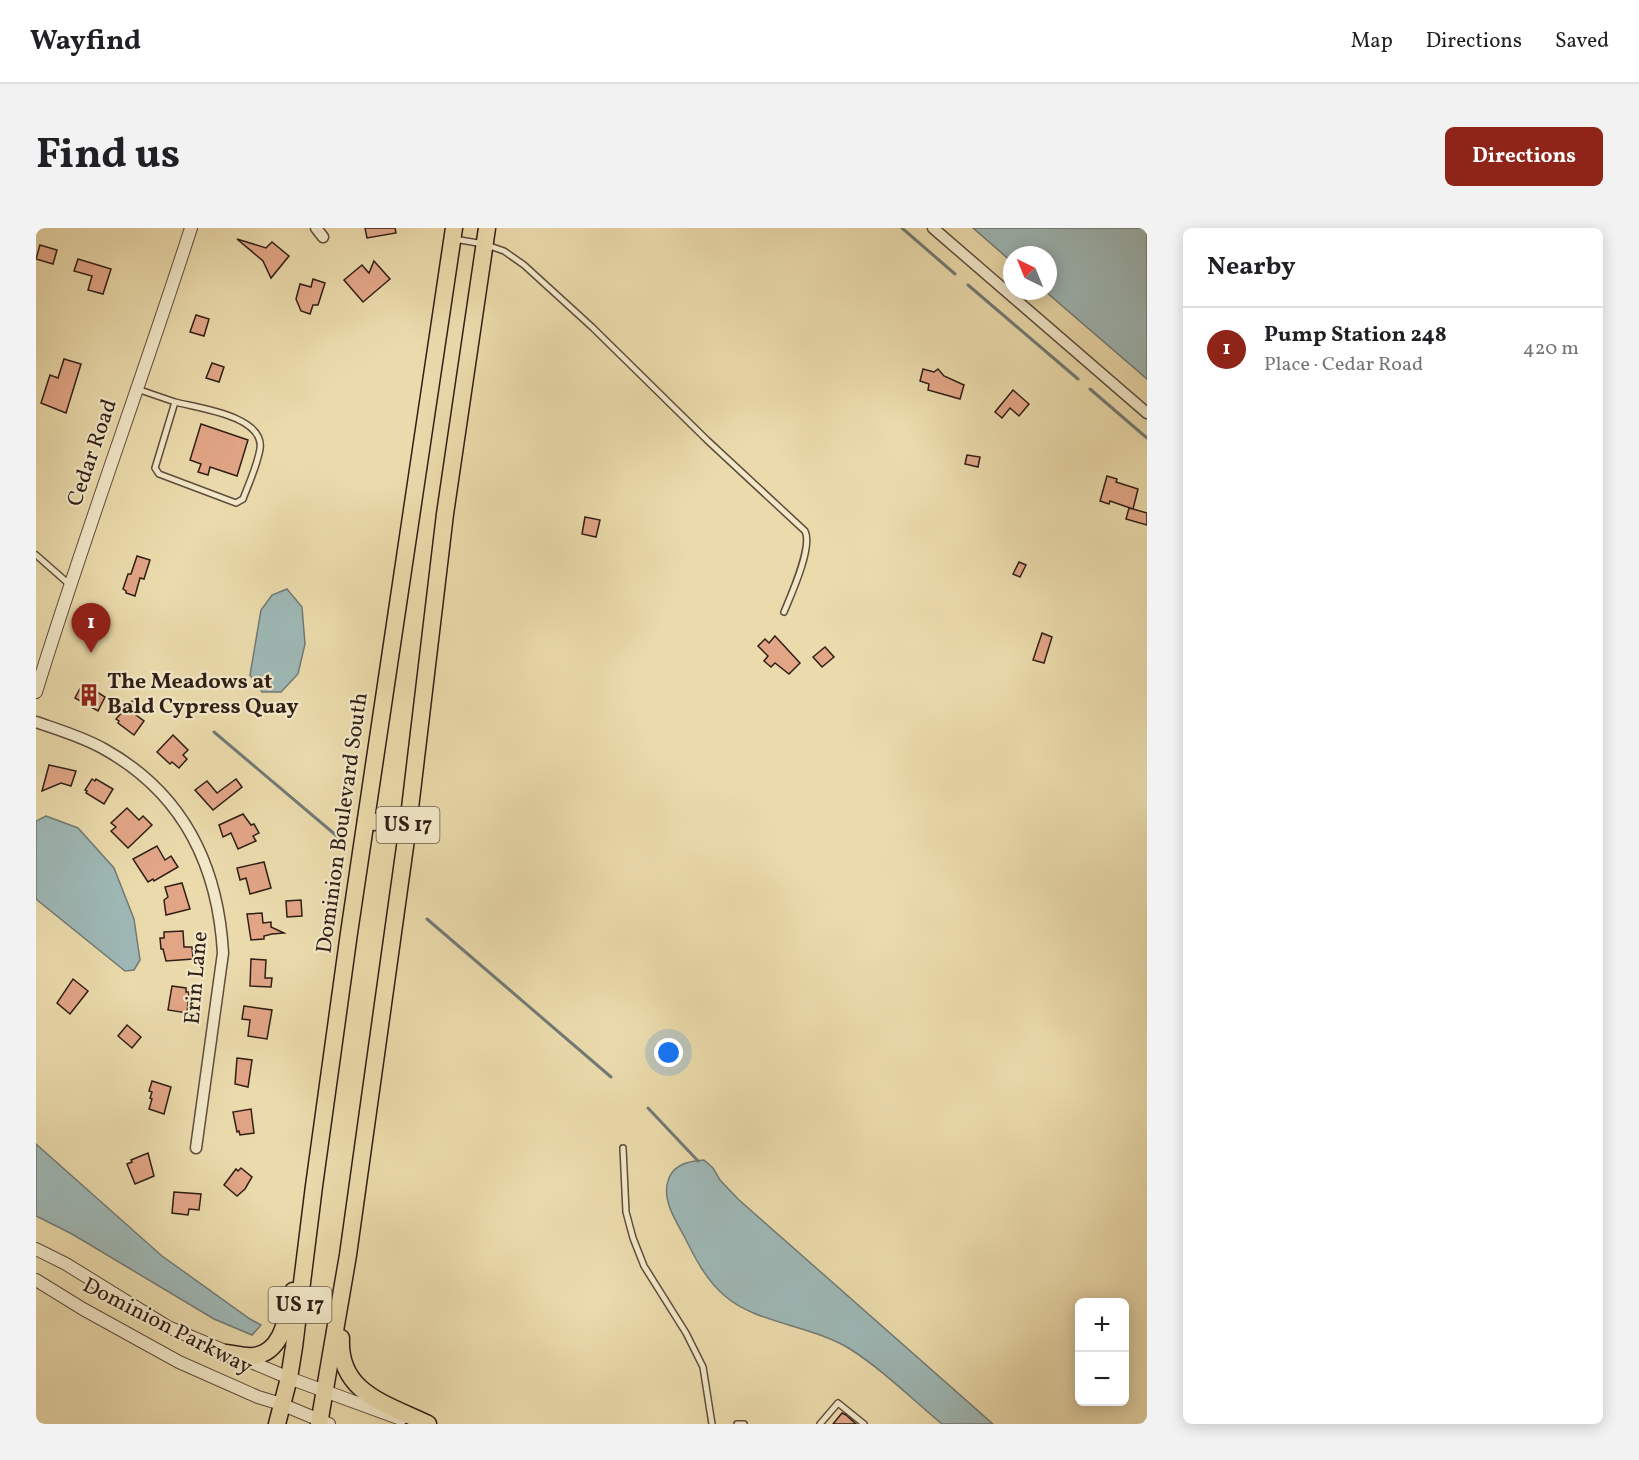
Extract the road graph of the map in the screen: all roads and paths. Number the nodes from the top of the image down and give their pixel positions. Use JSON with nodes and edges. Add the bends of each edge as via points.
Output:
{"nodes":[{"id":1,"x":191,"y":228,"type":"edge"},
{"id":2,"x":933,"y":228,"type":"edge"},
{"id":3,"x":453,"y":233,"type":"edge"},
{"id":4,"x":486,"y":236,"type":"edge"},
{"id":5,"x":137,"y":389,"type":"junction"},
{"id":6,"x":175,"y":402,"type":"junction"},
{"id":7,"x":1147,"y":413,"type":"edge"},
{"id":8,"x":36,"y":555,"type":"edge"},
{"id":9,"x":70,"y":585,"type":"junction"},
{"id":10,"x":784,"y":612,"type":"dead end"},
{"id":11,"x":36,"y":692,"type":"edge"},
{"id":12,"x":36,"y":722,"type":"edge"},
{"id":13,"x":366,"y":821,"type":"junction"},
{"id":14,"x":408,"y":825,"type":"junction"},
{"id":15,"x":196,"y":1148,"type":"dead end"},
{"id":16,"x":623,"y":1148,"type":"dead end"},
{"id":17,"x":309,"y":1232,"type":"junction"},
{"id":18,"x":36,"y":1249,"type":"edge"},
{"id":19,"x":36,"y":1280,"type":"edge"},
{"id":20,"x":344,"y":1282,"type":"junction"},
{"id":21,"x":226,"y":1353,"type":"junction"},
{"id":22,"x":289,"y":1378,"type":"junction"},
{"id":23,"x":326,"y":1391,"type":"junction"},
{"id":24,"x":281,"y":1404,"type":"junction"},
{"id":25,"x":322,"y":1423,"type":"edge"},
{"id":26,"x":278,"y":1424,"type":"edge"},
{"id":27,"x":413,"y":1424,"type":"edge"},
{"id":28,"x":428,"y":1424,"type":"edge"},
{"id":29,"x":712,"y":1424,"type":"edge"},
{"id":30,"x":737,"y":1424,"type":"edge"},
{"id":31,"x":744,"y":1424,"type":"edge"},
{"id":32,"x":820,"y":1424,"type":"edge"},
{"id":33,"x":864,"y":1424,"type":"edge"}],
"edges":[{"from":1,"to":5,"type":"street","name":"Cedar Road"},
{"from":2,"to":7,"type":"street"},
{"from":3,"to":4,"type":"lane"},
{"from":3,"to":13,"type":"highway","name":"Dominion Boulevard South","number":"US 17"},
{"from":4,"to":10,"type":"lane","via":[[592,327],[805,531],[808,538]]},
{"from":4,"to":14,"type":"highway","number":"US 17","via":[[445,514]]},
{"from":5,"to":6,"type":"lane"},
{"from":5,"to":9,"type":"street","name":"Cedar Road"},
{"from":6,"to":6,"type":"lane","via":[[155,468],[159,474],[239,502],[260,447],[257,437],[234,416]]},
{"from":8,"to":9,"type":"lane"},
{"from":9,"to":11,"type":"street","name":"Cedar Road"},
{"from":12,"to":15,"type":"street","name":"Erin Lane","via":[[104,749],[130,766],[175,809],[206,862],[222,922],[223,953]]},
{"from":13,"to":14,"type":"highway"},
{"from":13,"to":17,"type":"highway","name":"Dominion Boulevard South","number":"US 17"},
{"from":14,"to":20,"type":"highway","number":"US 17"},
{"from":16,"to":29,"type":"lane","via":[[626,1212],[633,1238],[644,1266],[703,1367]]},
{"from":17,"to":21,"type":"highway","via":[[280,1337],[269,1350],[254,1356]]},
{"from":17,"to":22,"type":"highway","name":"Dominion Boulevard South","number":"US 17"},
{"from":18,"to":21,"type":"street","name":"Dominion Parkway","via":[[168,1328]]},
{"from":19,"to":24,"type":"street","name":"Dominion Parkway","via":[[179,1362]]},
{"from":20,"to":23,"type":"highway","number":"US 17"},
{"from":20,"to":28,"type":"highway","via":[[340,1351],[348,1374],[361,1390]]},
{"from":21,"to":22,"type":"street","name":"Dominion Parkway"},
{"from":22,"to":23,"type":"street","name":"Dominion Parkway"},
{"from":22,"to":24,"type":"highway","name":"Dominion Boulevard South","number":"US 17"},
{"from":23,"to":25,"type":"highway","number":"US 17"},
{"from":23,"to":27,"type":"street","name":"Dominion Parkway"},
{"from":24,"to":25,"type":"street","name":"Dominion Parkway"},
{"from":24,"to":26,"type":"highway","name":"Dominion Boulevard South","number":"US 17"},
{"from":30,"to":31,"type":"lane"},
{"from":32,"to":33,"type":"lane","via":[[838,1403]]}]}
